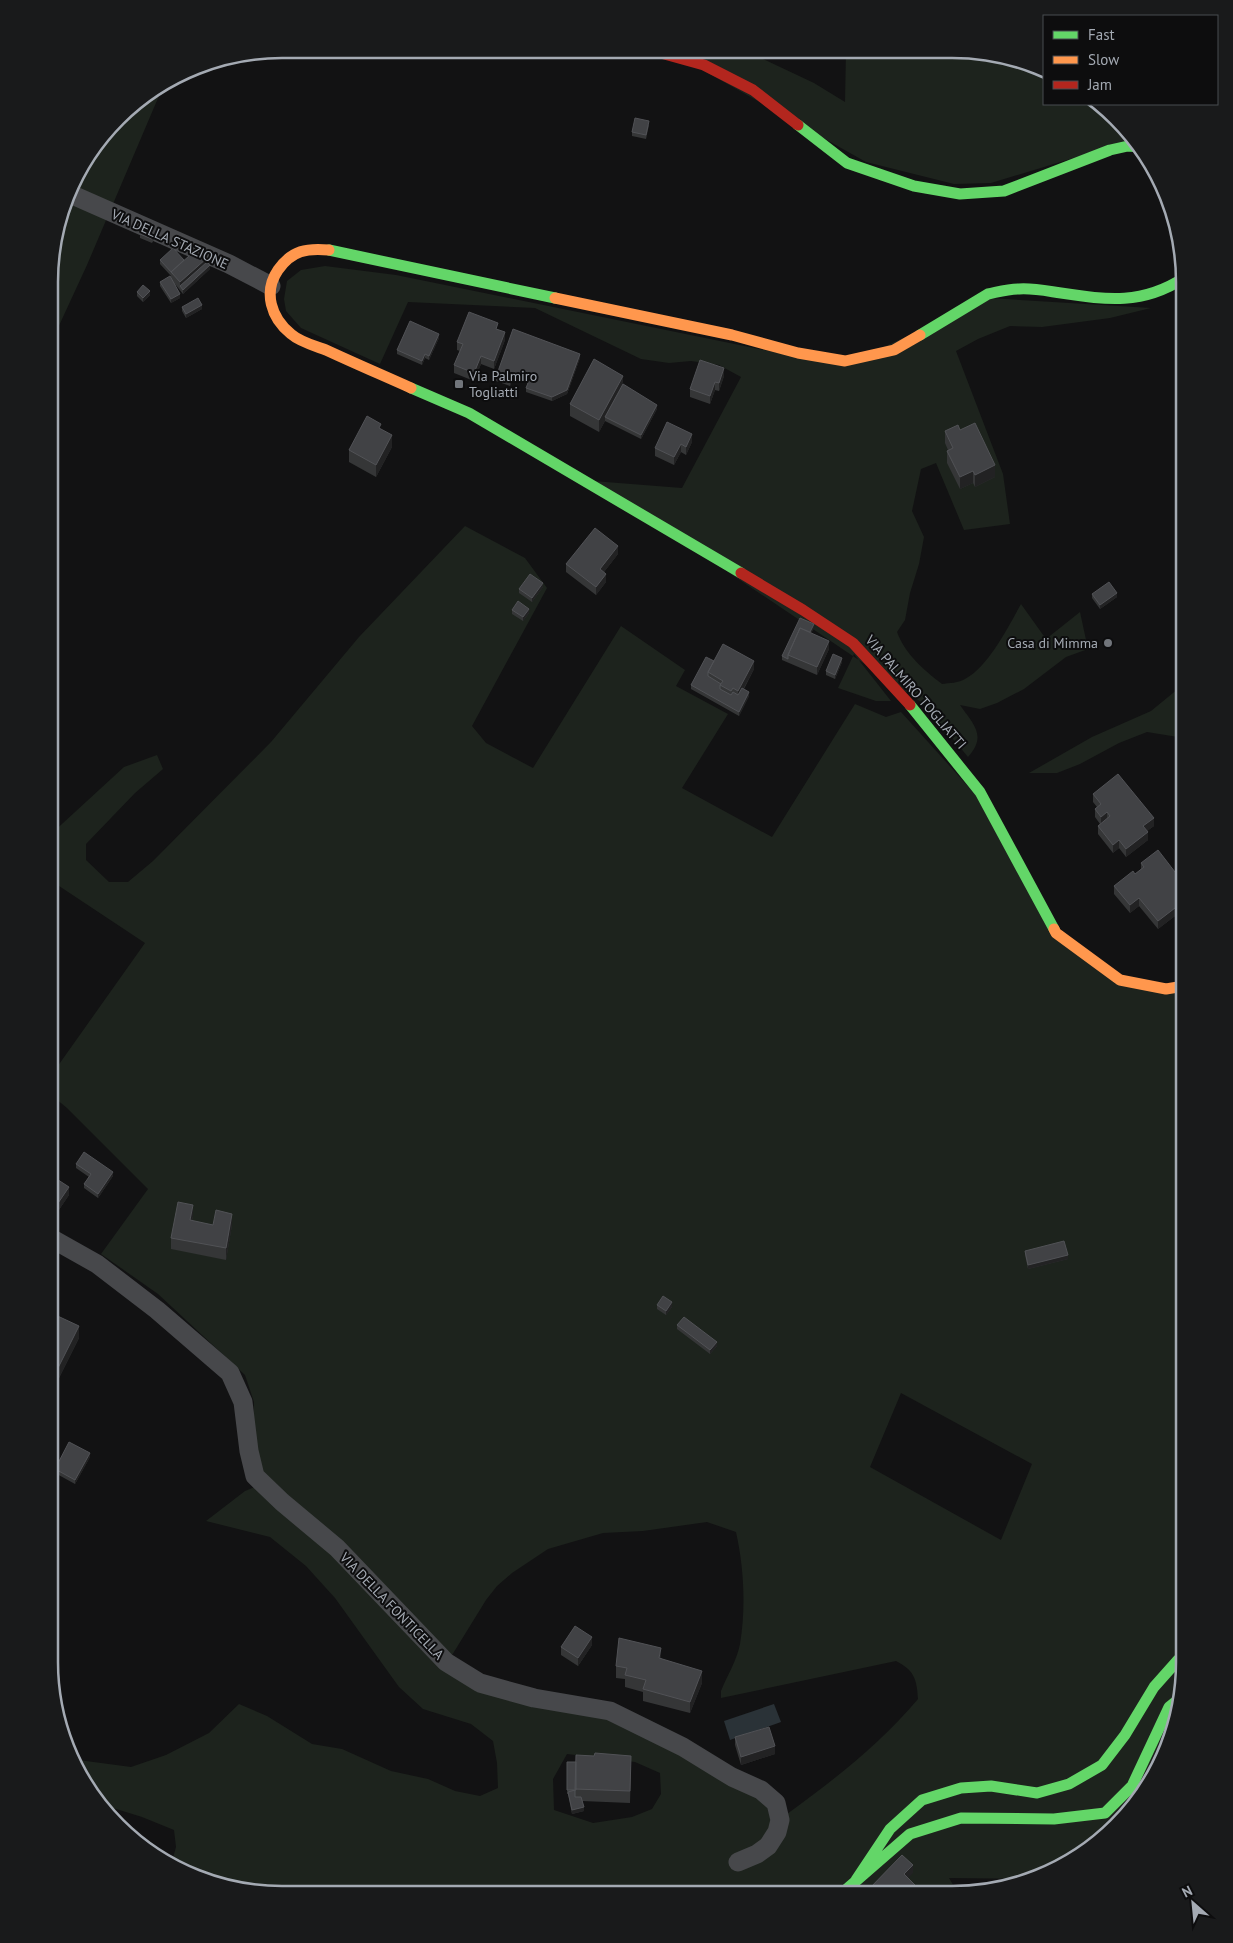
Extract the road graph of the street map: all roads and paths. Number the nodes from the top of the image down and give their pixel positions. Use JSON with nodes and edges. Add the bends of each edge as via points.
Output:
{"nodes":[{"id":1,"x":679,"y":58,"type":"edge"},
{"id":2,"x":1130,"y":146,"type":"edge"},
{"id":3,"x":75,"y":197,"type":"edge"},
{"id":4,"x":1176,"y":284,"type":"edge"},
{"id":5,"x":271,"y":286,"type":"junction"},
{"id":6,"x":1176,"y":987,"type":"edge"},
{"id":7,"x":58,"y":1242,"type":"edge"},
{"id":8,"x":1176,"y":1662,"type":"edge"},
{"id":9,"x":1171,"y":1705,"type":"edge"},
{"id":10,"x":738,"y":1862,"type":"dead end"},
{"id":11,"x":856,"y":1880,"type":"junction"},
{"id":12,"x":850,"y":1886,"type":"edge"}],
"edges":[{"from":1,"to":2,"type":"street","via":[[704,65],[753,90],[847,163],[914,186],[960,194],[1004,191],[1110,150]]},
{"from":3,"to":5,"type":"street","name":"VIA DELLA STAZIONE","via":[[229,264]]},
{"from":4,"to":5,"type":"street","via":[[1158,294],[1140,298],[1102,299],[1029,288],[1004,290],[988,294],[894,350],[845,361],[327,250],[309,249],[291,256],[278,268]]},
{"from":5,"to":6,"type":"street","name":"VIA PALMIRO TOGLIATTI","via":[[270,300],[274,313],[293,336],[469,413],[804,610],[853,643],[935,734],[980,792],[1056,933],[1120,980],[1166,989]]},
{"from":7,"to":10,"type":"street","name":"VIA DELLA FONTICELLA","via":[[97,1264],[230,1373],[243,1402],[249,1451],[256,1476],[337,1548],[446,1662],[480,1683],[534,1698],[610,1711],[683,1746],[732,1777],[761,1790],[776,1803],[780,1820],[768,1846]]},
{"from":8,"to":11,"type":"street","via":[[1154,1687],[1102,1765],[1069,1784],[1037,1793],[991,1786],[961,1788],[922,1800],[890,1829]]},
{"from":9,"to":11,"type":"street","via":[[1132,1786],[1105,1813],[1054,1819],[961,1818],[910,1834]]},
{"from":11,"to":12,"type":"street"}]}
